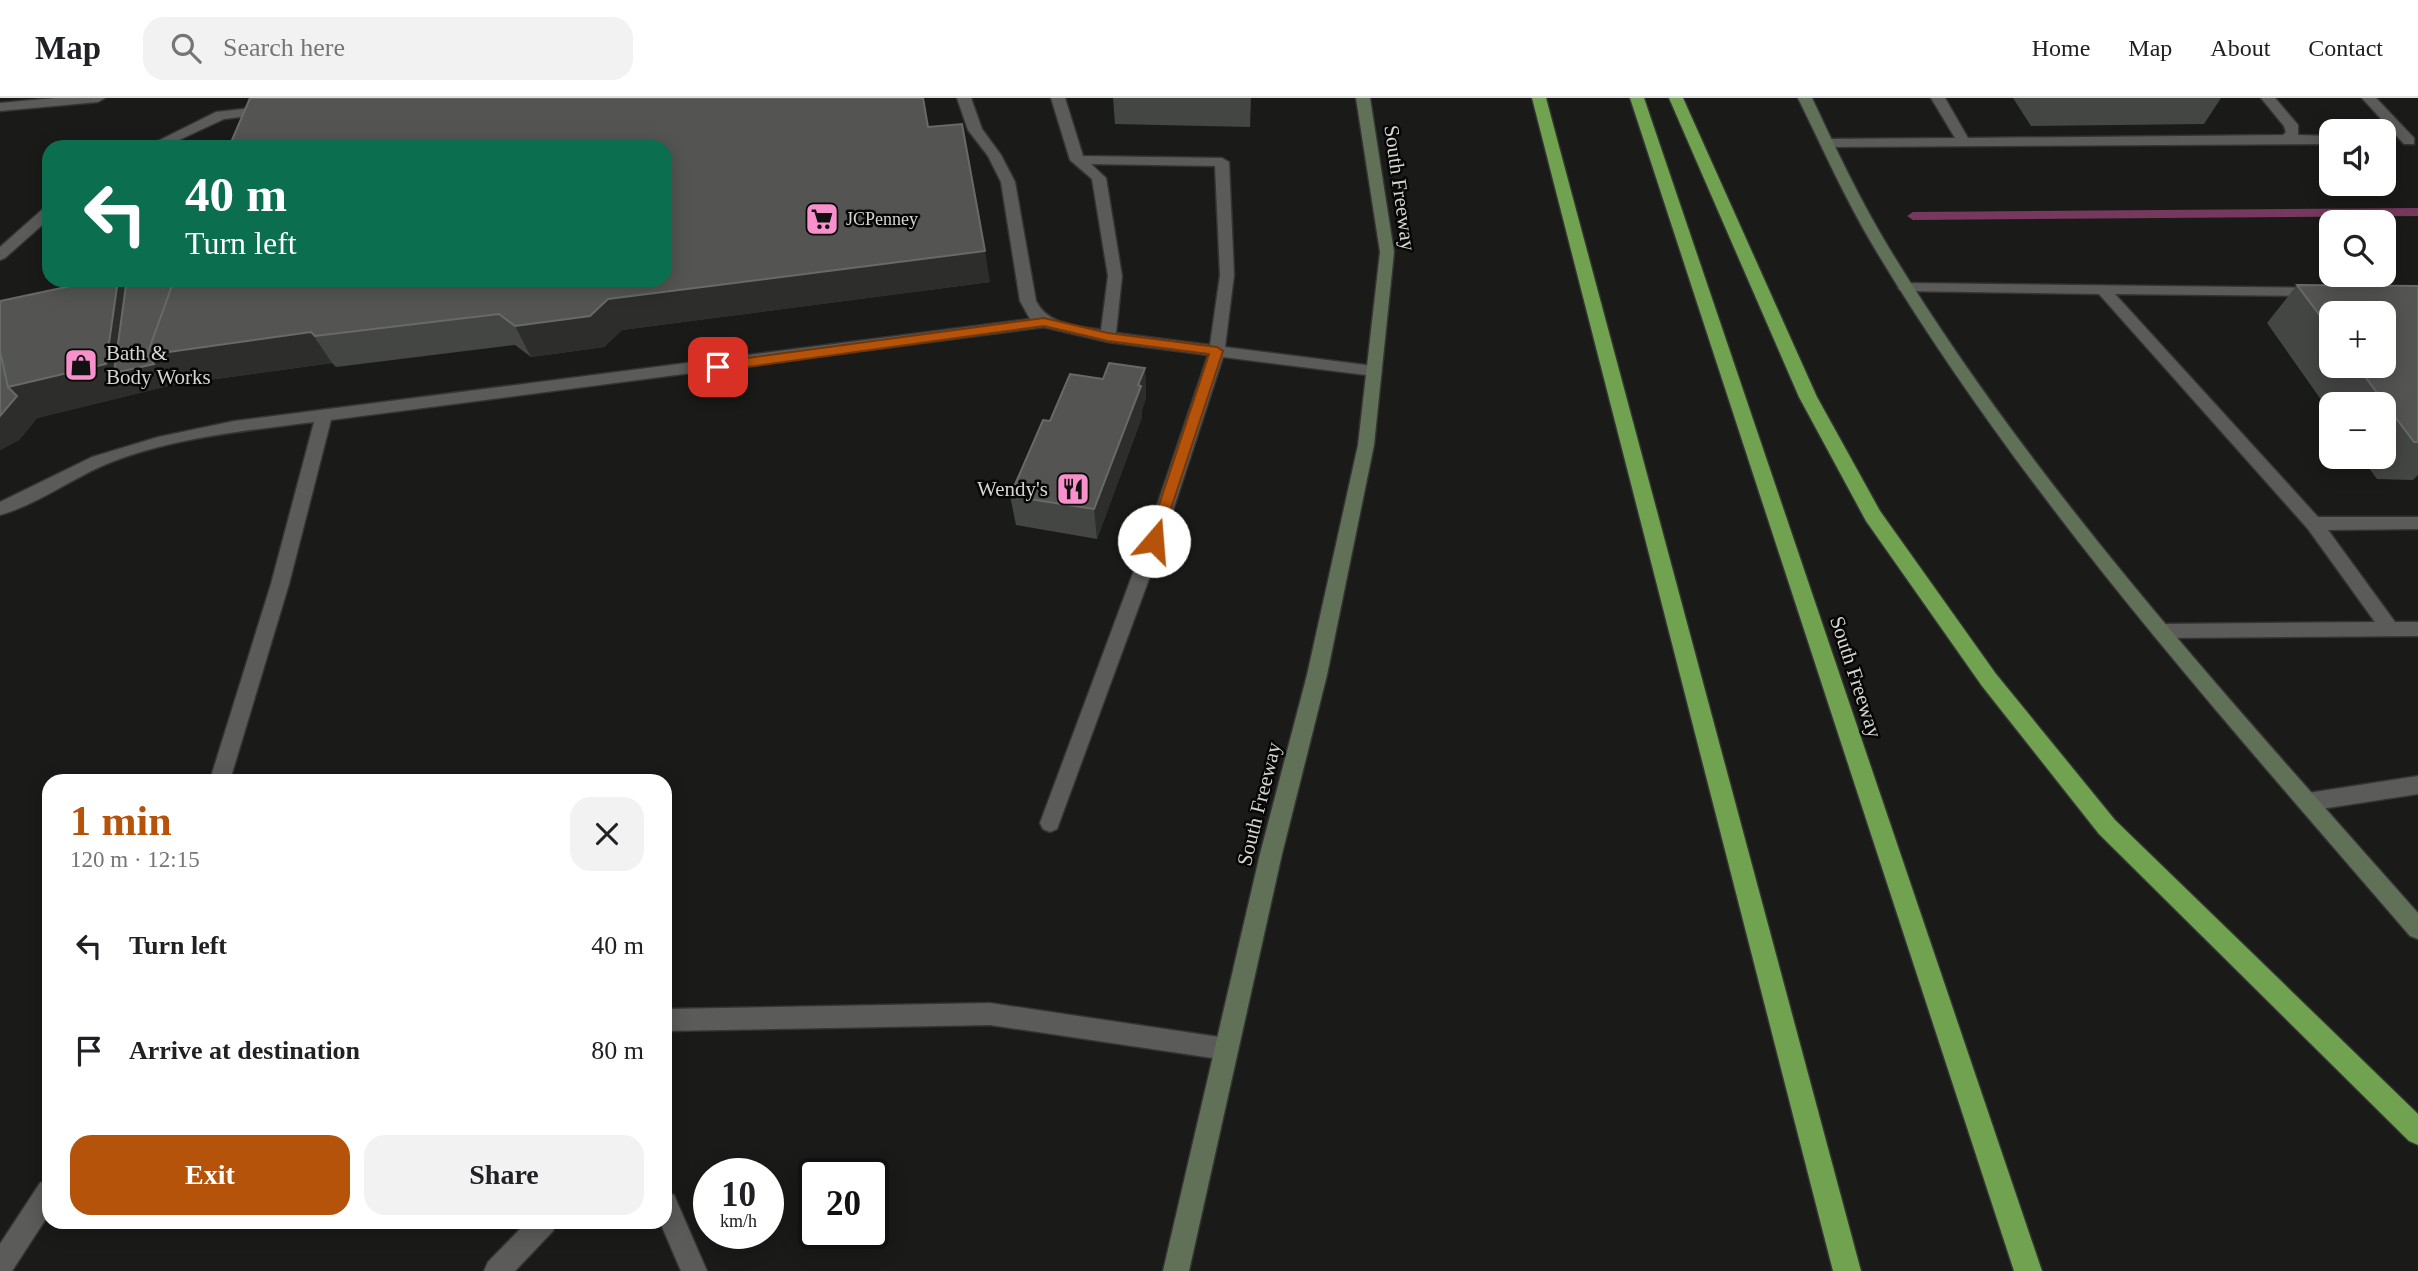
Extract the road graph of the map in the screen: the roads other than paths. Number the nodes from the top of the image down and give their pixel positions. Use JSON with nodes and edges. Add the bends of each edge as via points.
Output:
{"nodes":[{"id":1,"x":98,"y":98,"type":"edge"},
{"id":2,"x":964,"y":98,"type":"edge"},
{"id":3,"x":1058,"y":98,"type":"edge"},
{"id":4,"x":1363,"y":98,"type":"edge"},
{"id":5,"x":1539,"y":98,"type":"edge"},
{"id":6,"x":1637,"y":98,"type":"edge"},
{"id":7,"x":1676,"y":98,"type":"edge"},
{"id":8,"x":1805,"y":98,"type":"edge"},
{"id":9,"x":1938,"y":98,"type":"edge"},
{"id":10,"x":2268,"y":98,"type":"edge"},
{"id":11,"x":2369,"y":98,"type":"edge"},
{"id":12,"x":0,"y":107,"type":"edge"},
{"id":13,"x":288,"y":108,"type":"edge"},
{"id":14,"x":2287,"y":139,"type":"junction"},
{"id":15,"x":167,"y":140,"type":"edge"},
{"id":16,"x":2319,"y":140,"type":"edge"},
{"id":17,"x":2413,"y":141,"type":"edge"},
{"id":18,"x":1964,"y":142,"type":"junction"},
{"id":19,"x":1827,"y":143,"type":"junction"},
{"id":20,"x":1077,"y":160,"type":"junction"},
{"id":21,"x":42,"y":217,"type":"edge"},
{"id":22,"x":0,"y":255,"type":"edge"},
{"id":23,"x":1906,"y":288,"type":"junction"},
{"id":24,"x":2104,"y":290,"type":"junction"},
{"id":25,"x":2336,"y":291,"type":"edge"},
{"id":26,"x":1044,"y":322,"type":"junction"},
{"id":27,"x":1108,"y":337,"type":"junction"},
{"id":28,"x":1217,"y":351,"type":"junction"},
{"id":29,"x":1374,"y":371,"type":"junction"},
{"id":30,"x":324,"y":415,"type":"junction"},
{"id":31,"x":0,"y":509,"type":"edge"},
{"id":32,"x":2418,"y":523,"type":"edge"},
{"id":33,"x":2314,"y":524,"type":"junction"},
{"id":34,"x":2390,"y":629,"type":"junction"},
{"id":35,"x":2418,"y":629,"type":"edge"},
{"id":36,"x":2161,"y":631,"type":"junction"},
{"id":37,"x":222,"y":774,"type":"edge"},
{"id":38,"x":2418,"y":785,"type":"edge"},
{"id":39,"x":2308,"y":802,"type":"junction"},
{"id":40,"x":1050,"y":822,"type":"dead end"},
{"id":41,"x":2418,"y":929,"type":"edge"},
{"id":42,"x":672,"y":1020,"type":"edge"},
{"id":43,"x":1226,"y":1049,"type":"junction"},
{"id":44,"x":2418,"y":1132,"type":"edge"},
{"id":45,"x":42,"y":1203,"type":"edge"},
{"id":46,"x":672,"y":1220,"type":"edge"},
{"id":47,"x":537,"y":1229,"type":"edge"},
{"id":48,"x":0,"y":1266,"type":"edge"},
{"id":49,"x":497,"y":1271,"type":"edge"},
{"id":50,"x":694,"y":1271,"type":"edge"},
{"id":51,"x":1176,"y":1271,"type":"edge"},
{"id":52,"x":1847,"y":1271,"type":"edge"},
{"id":53,"x":2028,"y":1271,"type":"edge"}],
"edges":[{"from":1,"to":12,"type":"lane"},
{"from":2,"to":26,"type":"lane","via":[[975,130],[1008,182],[1028,301]]},
{"from":3,"to":20,"type":"lane"},
{"from":4,"to":29,"type":"main road","name":"South Freeway","via":[[1387,252]]},
{"from":5,"to":52,"type":"highway"},
{"from":6,"to":53,"type":"highway","name":"South Freeway"},
{"from":7,"to":44,"type":"highway","via":[[1808,397],[1873,516],[1989,680],[2107,827]]},
{"from":8,"to":19,"type":"main road"},
{"from":9,"to":18,"type":"lane"},
{"from":10,"to":14,"type":"lane","via":[[2291,125],[2293,133]]},
{"from":11,"to":17,"type":"lane"},
{"from":13,"to":15,"type":"lane","via":[[221,115]]},
{"from":14,"to":16,"type":"lane"},
{"from":14,"to":18,"type":"lane"},
{"from":18,"to":19,"type":"lane"},
{"from":19,"to":23,"type":"main road"},
{"from":20,"to":27,"type":"lane","via":[[1099,178],[1115,276]]},
{"from":20,"to":28,"type":"lane","via":[[1223,162],[1227,275]]},
{"from":21,"to":22,"type":"lane"},
{"from":23,"to":24,"type":"lane"},
{"from":23,"to":36,"type":"main road","via":[[2010,442],[2081,537]]},
{"from":24,"to":25,"type":"lane"},
{"from":24,"to":33,"type":"lane"},
{"from":26,"to":27,"type":"lane"},
{"from":26,"to":30,"type":"lane"},
{"from":27,"to":28,"type":"lane"},
{"from":28,"to":29,"type":"lane"},
{"from":28,"to":40,"type":"lane","via":[[1154,541]]},
{"from":29,"to":43,"type":"main road","name":"South Freeway","via":[[1366,445],[1320,662]]},
{"from":30,"to":31,"type":"lane","via":[[158,443],[98,461]]},
{"from":30,"to":37,"type":"lane"},
{"from":32,"to":33,"type":"lane"},
{"from":33,"to":34,"type":"lane"},
{"from":34,"to":35,"type":"lane"},
{"from":34,"to":36,"type":"lane"},
{"from":36,"to":39,"type":"main road"},
{"from":38,"to":39,"type":"lane"},
{"from":39,"to":41,"type":"main road"},
{"from":42,"to":43,"type":"lane","via":[[990,1014]]},
{"from":43,"to":51,"type":"main road","name":"South Freeway"},
{"from":45,"to":48,"type":"lane"},
{"from":46,"to":50,"type":"lane"},
{"from":47,"to":49,"type":"lane"}]}
